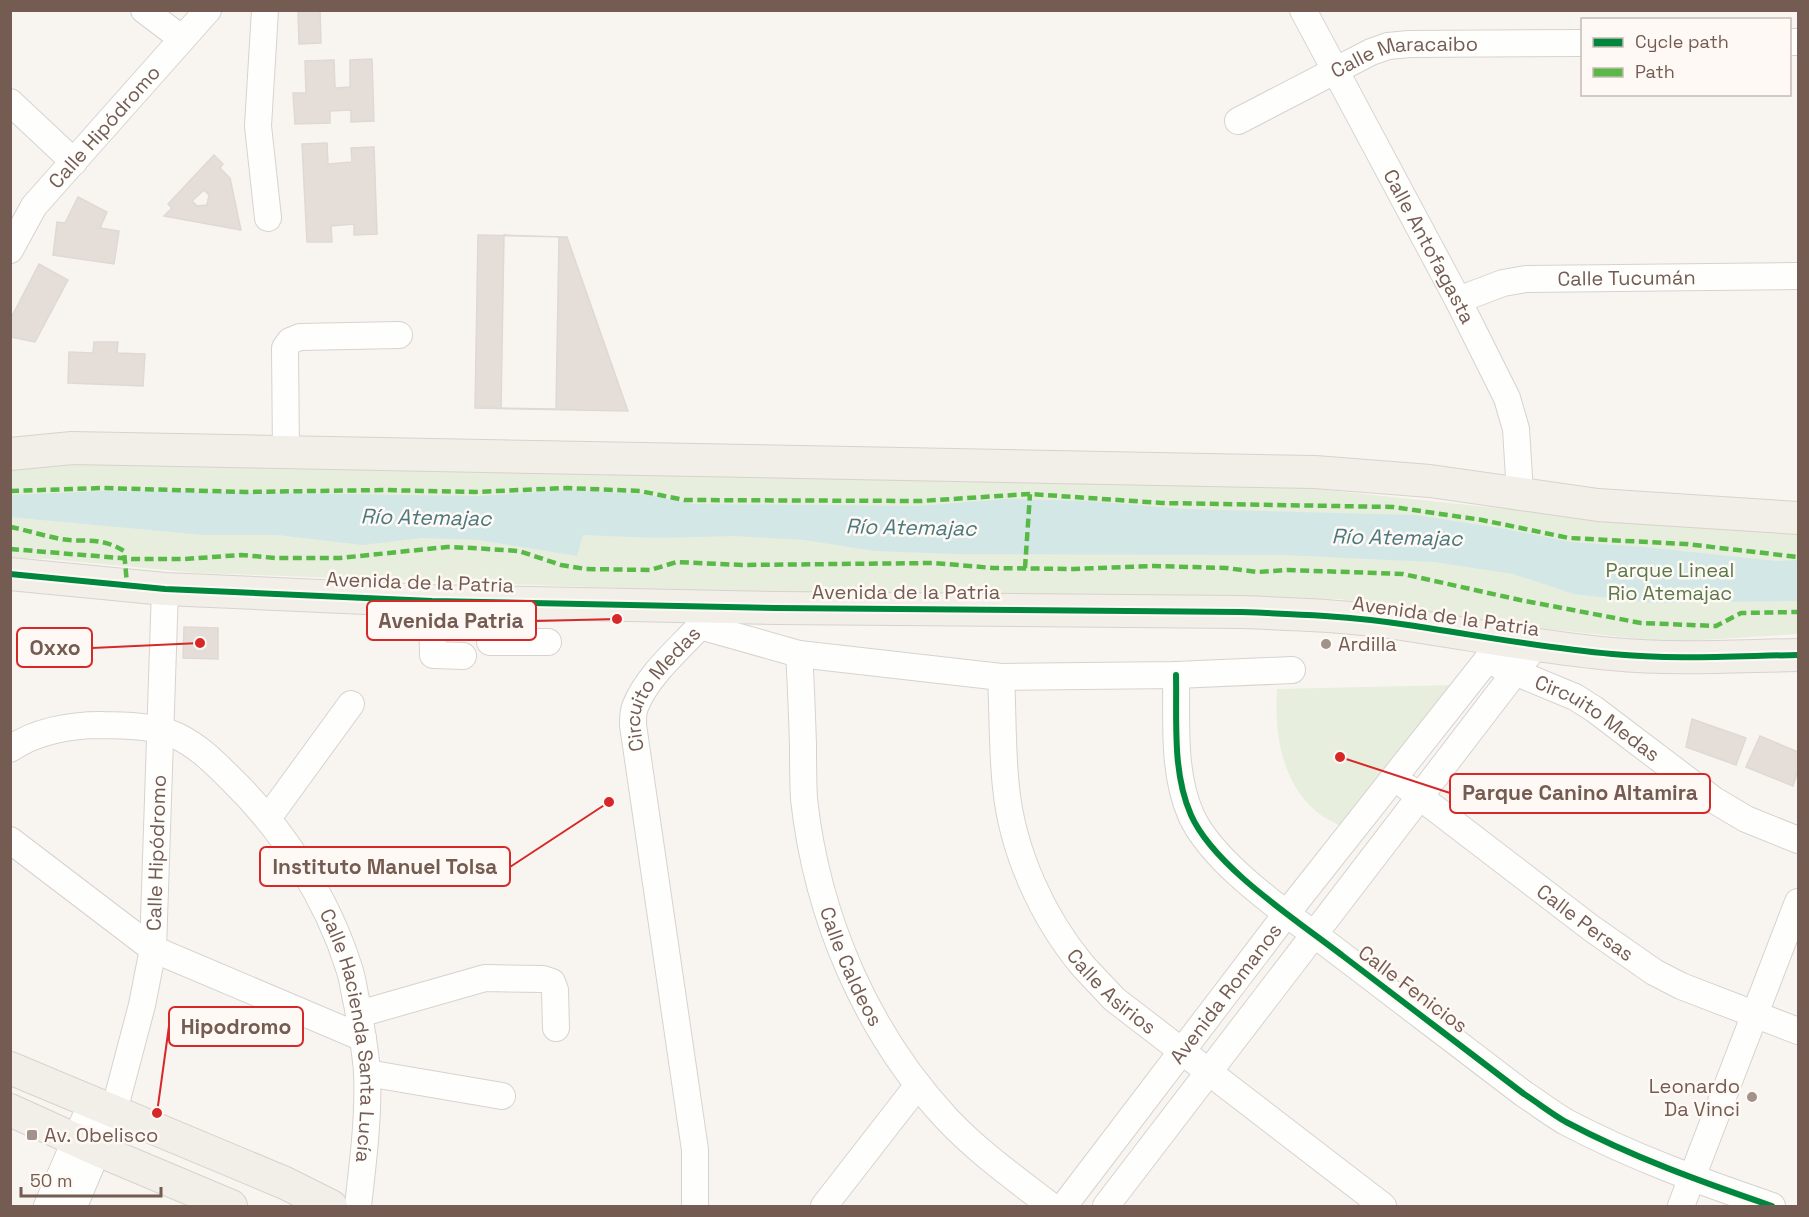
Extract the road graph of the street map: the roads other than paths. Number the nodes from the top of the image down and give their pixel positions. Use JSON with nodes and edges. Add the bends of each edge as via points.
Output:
{"nodes":[{"id":1,"x":144,"y":10,"type":"edge"},
{"id":2,"x":208,"y":10,"type":"edge"},
{"id":3,"x":264,"y":10,"type":"edge"},
{"id":4,"x":1304,"y":10,"type":"edge"},
{"id":5,"x":181,"y":38,"type":"junction"},
{"id":6,"x":1581,"y":43,"type":"edge"},
{"id":7,"x":1335,"y":72,"type":"junction"},
{"id":8,"x":10,"y":102,"type":"edge"},
{"id":9,"x":1238,"y":121,"type":"dead end"},
{"id":10,"x":74,"y":162,"type":"junction"},
{"id":11,"x":268,"y":218,"type":"dead end"},
{"id":12,"x":10,"y":250,"type":"edge"},
{"id":13,"x":1798,"y":276,"type":"edge"},
{"id":14,"x":1458,"y":300,"type":"junction"},
{"id":15,"x":399,"y":335,"type":"dead end"},
{"id":16,"x":10,"y":435,"type":"edge"},
{"id":17,"x":72,"y":448,"type":"junction"},
{"id":18,"x":286,"y":452,"type":"junction"},
{"id":19,"x":10,"y":453,"type":"edge"},
{"id":20,"x":1520,"y":493,"type":"junction"},
{"id":21,"x":1700,"y":513,"type":"junction"},
{"id":22,"x":1798,"y":518,"type":"edge"},
{"id":23,"x":1798,"y":534,"type":"edge"},
{"id":24,"x":10,"y":574,"type":"edge"},
{"id":25,"x":165,"y":589,"type":"junction"},
{"id":26,"x":10,"y":594,"type":"edge"},
{"id":27,"x":432,"y":601,"type":"junction"},
{"id":28,"x":519,"y":602,"type":"junction"},
{"id":29,"x":693,"y":616,"type":"junction"},
{"id":30,"x":1798,"y":640,"type":"edge"},
{"id":31,"x":490,"y":642,"type":"dead end"},
{"id":32,"x":518,"y":642,"type":"junction"},
{"id":33,"x":548,"y":642,"type":"dead end"},
{"id":34,"x":1536,"y":645,"type":"junction"},
{"id":35,"x":1494,"y":651,"type":"junction"},
{"id":36,"x":799,"y":654,"type":"junction"},
{"id":37,"x":1798,"y":655,"type":"edge"},
{"id":38,"x":463,"y":656,"type":"dead end"},
{"id":39,"x":1701,"y":657,"type":"junction"},
{"id":40,"x":1292,"y":670,"type":"dead end"},
{"id":41,"x":1516,"y":673,"type":"junction"},
{"id":42,"x":1176,"y":675,"type":"junction"},
{"id":43,"x":1002,"y":677,"type":"junction"},
{"id":44,"x":351,"y":704,"type":"dead end"},
{"id":45,"x":160,"y":730,"type":"junction"},
{"id":46,"x":10,"y":749,"type":"edge"},
{"id":47,"x":1394,"y":777,"type":"junction"},
{"id":48,"x":1420,"y":797,"type":"junction"},
{"id":49,"x":268,"y":818,"type":"junction"},
{"id":50,"x":10,"y":840,"type":"edge"},
{"id":51,"x":1798,"y":840,"type":"edge"},
{"id":52,"x":1798,"y":902,"type":"edge"},
{"id":53,"x":1287,"y":913,"type":"junction"},
{"id":54,"x":1315,"y":934,"type":"junction"},
{"id":55,"x":153,"y":949,"type":"junction"},
{"id":56,"x":1755,"y":1014,"type":"junction"},
{"id":57,"x":361,"y":1026,"type":"junction"},
{"id":58,"x":555,"y":1028,"type":"dead end"},
{"id":59,"x":1798,"y":1031,"type":"edge"},
{"id":60,"x":1181,"y":1052,"type":"junction"},
{"id":61,"x":10,"y":1068,"type":"edge"},
{"id":62,"x":367,"y":1072,"type":"junction"},
{"id":63,"x":1208,"y":1073,"type":"junction"},
{"id":64,"x":918,"y":1085,"type":"junction"},
{"id":65,"x":502,"y":1096,"type":"dead end"},
{"id":66,"x":103,"y":1106,"type":"junction"},
{"id":67,"x":10,"y":1110,"type":"edge"},
{"id":68,"x":87,"y":1145,"type":"junction"},
{"id":69,"x":1692,"y":1179,"type":"junction"},
{"id":70,"x":47,"y":1206,"type":"edge"},
{"id":71,"x":74,"y":1206,"type":"edge"},
{"id":72,"x":231,"y":1206,"type":"edge"},
{"id":73,"x":331,"y":1206,"type":"edge"},
{"id":74,"x":358,"y":1206,"type":"edge"},
{"id":75,"x":694,"y":1206,"type":"edge"},
{"id":76,"x":824,"y":1206,"type":"edge"},
{"id":77,"x":1052,"y":1206,"type":"edge"},
{"id":78,"x":1064,"y":1206,"type":"edge"},
{"id":79,"x":1106,"y":1206,"type":"edge"},
{"id":80,"x":1383,"y":1206,"type":"edge"},
{"id":81,"x":1681,"y":1206,"type":"edge"},
{"id":82,"x":1772,"y":1206,"type":"edge"}],
"edges":[{"from":1,"to":5,"type":"street"},
{"from":2,"to":5,"type":"street","name":"Calle Hipódromo"},
{"from":3,"to":11,"type":"street","via":[[258,126]]},
{"from":4,"to":7,"type":"street","name":"Calle Antofagasta"},
{"from":5,"to":10,"type":"street","name":"Calle Hipódromo"},
{"from":6,"to":7,"type":"street","name":"Calle Maracaibo","via":[[1399,45],[1371,52]]},
{"from":7,"to":9,"type":"street","name":"Calle Maracaibo"},
{"from":7,"to":14,"type":"street","name":"Calle Antofagasta"},
{"from":8,"to":10,"type":"street"},
{"from":10,"to":12,"type":"street","name":"Calle Hipódromo","via":[[34,206]]},
{"from":13,"to":14,"type":"street","name":"Calle Tucumán","via":[[1526,279]]},
{"from":14,"to":20,"type":"street","name":"Calle Antofagasta","via":[[1507,398],[1516,429]]},
{"from":15,"to":18,"type":"street","via":[[300,337],[290,341],[285,348]]},
{"from":16,"to":17,"type":"main road"},
{"from":17,"to":18,"type":"main road"},
{"from":17,"to":19,"type":"main road"},
{"from":18,"to":20,"type":"main road","via":[[1315,472]]},
{"from":20,"to":21,"type":"main road","via":[[1598,505]]},
{"from":21,"to":22,"type":"main road"},
{"from":21,"to":23,"type":"main road"},
{"from":24,"to":25,"type":"main road","name":"Avenida de la Patria"},
{"from":25,"to":26,"type":"main road","name":"Avenida de la Patria","via":[[105,595]]},
{"from":25,"to":27,"type":"main road","name":"Avenida de la Patria"},
{"from":25,"to":45,"type":"street","name":"Calle Hipódromo"},
{"from":27,"to":28,"type":"main road","name":"Avenida de la Patria"},
{"from":27,"to":38,"type":"street","via":[[424,656]]},
{"from":28,"to":29,"type":"main road","name":"Avenida de la Patria"},
{"from":28,"to":32,"type":"street"},
{"from":29,"to":35,"type":"main road","name":"Avenida de la Patria","via":[[1292,614],[1397,623]]},
{"from":29,"to":36,"type":"street","name":"Circuito Medas"},
{"from":29,"to":75,"type":"street","name":"Circuito Medas","via":[[634,708],[633,725],[695,1150]]},
{"from":30,"to":39,"type":"main road","via":[[1751,642]]},
{"from":31,"to":32,"type":"street"},
{"from":32,"to":33,"type":"street"},
{"from":34,"to":35,"type":"main road","name":"Avenida de la Patria"},
{"from":34,"to":39,"type":"main road","name":"Avenida de la Patria","via":[[1664,658]]},
{"from":34,"to":41,"type":"street","name":"Avenida Romanos"},
{"from":35,"to":41,"type":"street","name":"Circuito Medas"},
{"from":35,"to":47,"type":"street","name":"Avenida Romanos"},
{"from":36,"to":43,"type":"street","name":"Circuito Medas"},
{"from":36,"to":64,"type":"street","name":"Calle Caldeos","via":[[804,799],[831,922],[852,978],[877,1027]]},
{"from":37,"to":39,"type":"main road","name":"Avenida de la Patria"},
{"from":40,"to":42,"type":"street","name":"Circuito Medas"},
{"from":41,"to":48,"type":"street","name":"Avenida Romanos"},
{"from":41,"to":51,"type":"street","name":"Circuito Medas","via":[[1575,697],[1714,800],[1746,819]]},
{"from":42,"to":43,"type":"street","name":"Circuito Medas"},
{"from":42,"to":53,"type":"street","name":"Calle Fenicios","via":[[1178,762],[1192,817],[1205,839],[1231,867]]},
{"from":43,"to":60,"type":"street","name":"Calle Asirios","via":[[1006,788],[1021,852],[1038,895],[1083,966],[1114,999]]},
{"from":44,"to":49,"type":"street"},
{"from":45,"to":46,"type":"street","name":"Calle Hacienda Santa Lucía","via":[[83,725],[47,732]]},
{"from":45,"to":49,"type":"street","name":"Calle Hacienda Santa Lucía","via":[[198,748]]},
{"from":45,"to":55,"type":"street","name":"Calle Hipódromo"},
{"from":47,"to":48,"type":"street","name":"Calle Persas"},
{"from":47,"to":53,"type":"street","name":"Avenida Romanos"},
{"from":48,"to":54,"type":"street","name":"Avenida Romanos"},
{"from":48,"to":56,"type":"street","name":"Calle Persas","via":[[1654,972]]},
{"from":49,"to":57,"type":"street","name":"Calle Hacienda Santa Lucía","via":[[309,880],[336,933],[350,969]]},
{"from":50,"to":55,"type":"street"},
{"from":52,"to":56,"type":"street"},
{"from":53,"to":54,"type":"street","name":"Calle Fenicios"},
{"from":53,"to":60,"type":"street","name":"Avenida Romanos"},
{"from":54,"to":63,"type":"street","name":"Avenida Romanos"},
{"from":54,"to":69,"type":"street","name":"Calle Fenicios","via":[[1564,1121]]},
{"from":55,"to":57,"type":"street"},
{"from":55,"to":66,"type":"street","name":"Calle Hipódromo","via":[[142,1005]]},
{"from":56,"to":59,"type":"street","name":"Calle Persas"},
{"from":56,"to":69,"type":"street"},
{"from":57,"to":58,"type":"street","via":[[485,978],[552,982]]},
{"from":57,"to":62,"type":"street","name":"Calle Hacienda Santa Lucía"},
{"from":60,"to":63,"type":"street","name":"Calle Asirios"},
{"from":60,"to":78,"type":"street","name":"Avenida Romanos"},
{"from":61,"to":66,"type":"main road"},
{"from":62,"to":65,"type":"street"},
{"from":62,"to":74,"type":"street","name":"Calle Hacienda Santa Lucía"},
{"from":63,"to":79,"type":"street","name":"Avenida Romanos"},
{"from":63,"to":80,"type":"street","name":"Calle Asirios"},
{"from":64,"to":76,"type":"street"},
{"from":64,"to":77,"type":"street","name":"Calle Caldeos","via":[[967,1138]]},
{"from":66,"to":68,"type":"street","name":"Calle Hipódromo"},
{"from":66,"to":73,"type":"main road"},
{"from":67,"to":68,"type":"main road"},
{"from":68,"to":70,"type":"street"},
{"from":68,"to":71,"type":"street"},
{"from":68,"to":72,"type":"main road"},
{"from":69,"to":81,"type":"street"},
{"from":69,"to":82,"type":"street","name":"Calle Fenicios"}]}
